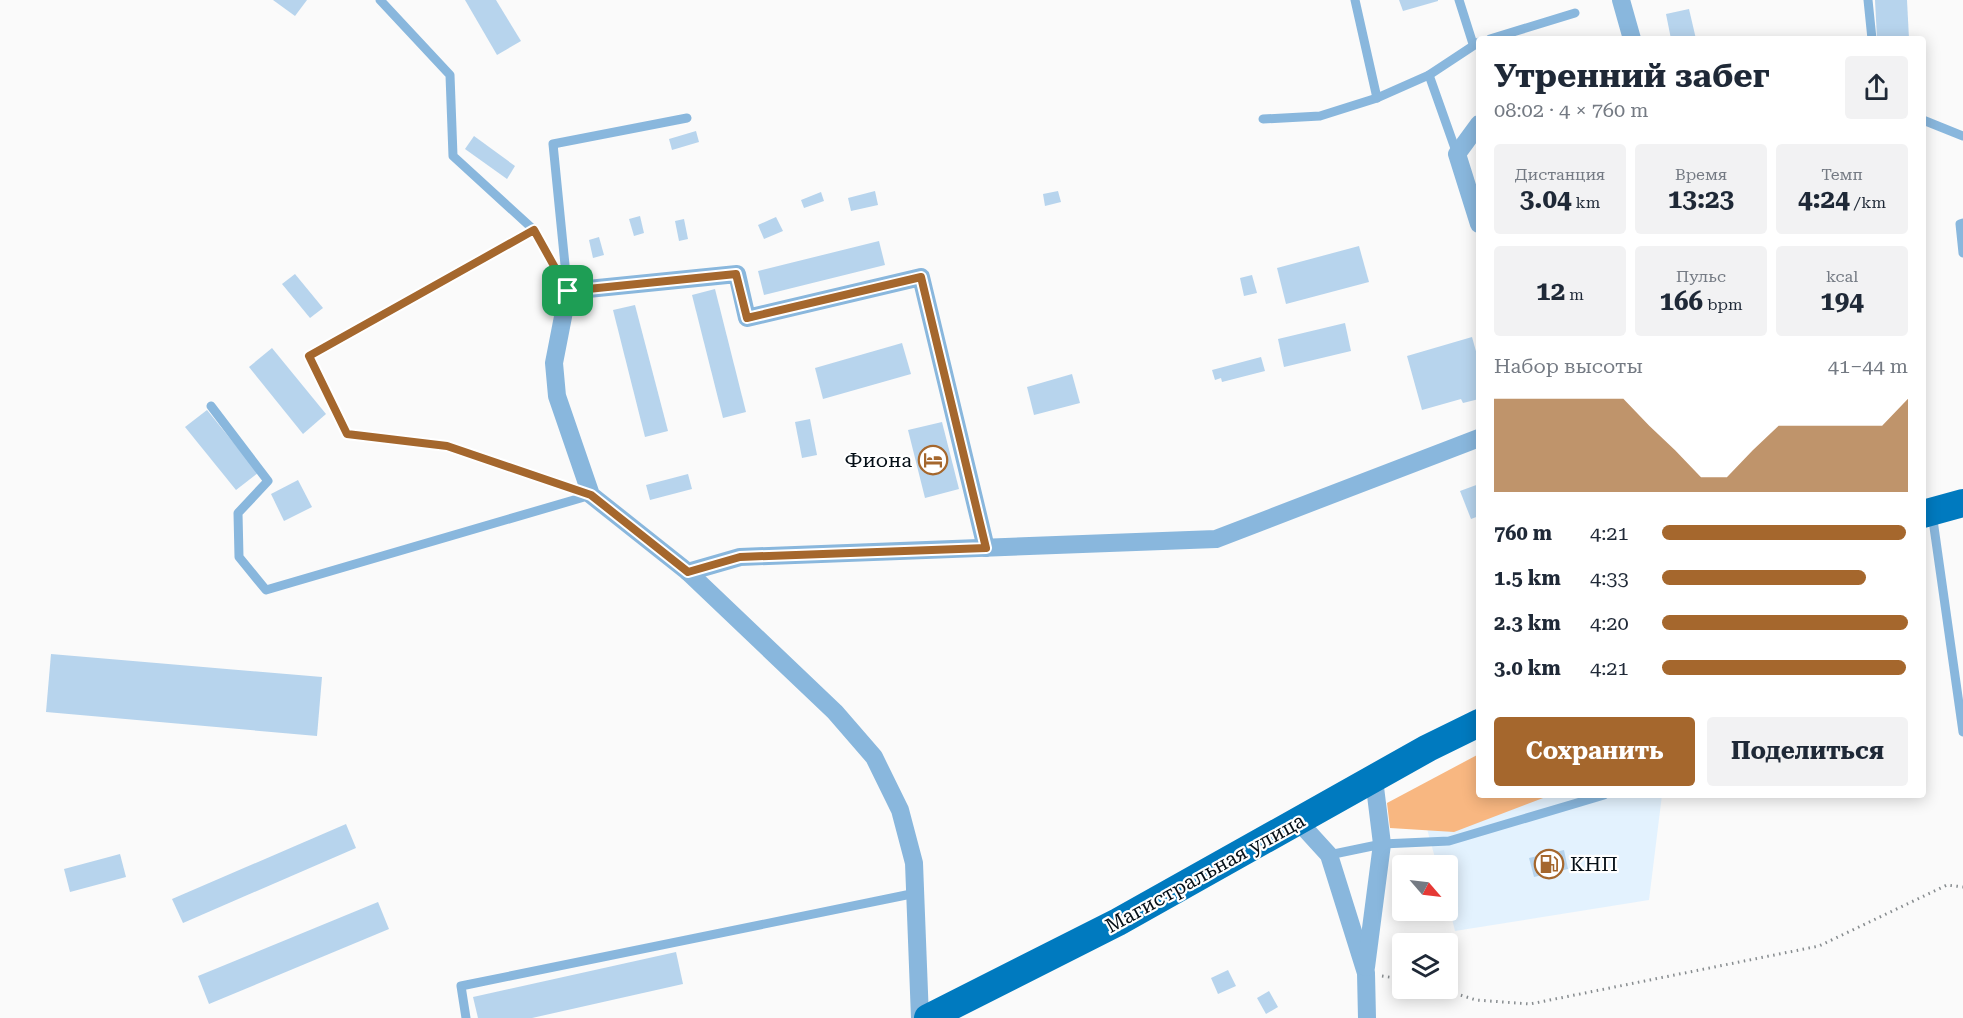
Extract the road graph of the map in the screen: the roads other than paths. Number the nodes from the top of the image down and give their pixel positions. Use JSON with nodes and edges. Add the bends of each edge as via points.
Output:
{"nodes":[{"id":1,"x":380,"y":0,"type":"edge"},
{"id":2,"x":1355,"y":0,"type":"edge"},
{"id":3,"x":1459,"y":0,"type":"edge"},
{"id":4,"x":1621,"y":0,"type":"edge"},
{"id":5,"x":1868,"y":0,"type":"edge"},
{"id":6,"x":1575,"y":13,"type":"dead end"},
{"id":7,"x":1500,"y":36,"type":"edge"},
{"id":8,"x":1631,"y":36,"type":"edge"},
{"id":9,"x":1872,"y":36,"type":"edge"},
{"id":10,"x":1476,"y":43,"type":"edge"},
{"id":11,"x":1429,"y":75,"type":"junction"},
{"id":12,"x":1377,"y":98,"type":"junction"},
{"id":13,"x":687,"y":118,"type":"dead end"},
{"id":14,"x":1263,"y":119,"type":"dead end"},
{"id":15,"x":1926,"y":121,"type":"edge"},
{"id":16,"x":1476,"y":128,"type":"edge"},
{"id":17,"x":1963,"y":136,"type":"edge"},
{"id":18,"x":1457,"y":154,"type":"junction"},
{"id":19,"x":1476,"y":214,"type":"edge"},
{"id":20,"x":1963,"y":223,"type":"edge"},
{"id":21,"x":534,"y":230,"type":"junction"},
{"id":22,"x":1963,"y":253,"type":"edge"},
{"id":23,"x":568,"y":291,"type":"junction"},
{"id":24,"x":211,"y":406,"type":"dead end"},
{"id":25,"x":1476,"y":439,"type":"edge"},
{"id":26,"x":591,"y":495,"type":"junction"},
{"id":27,"x":1963,"y":502,"type":"edge"},
{"id":28,"x":1928,"y":512,"type":"edge"},
{"id":29,"x":986,"y":548,"type":"junction"},
{"id":30,"x":688,"y":572,"type":"junction"},
{"id":31,"x":1476,"y":725,"type":"edge"},
{"id":32,"x":1963,"y":732,"type":"edge"},
{"id":33,"x":1374,"y":779,"type":"junction"},
{"id":34,"x":1594,"y":798,"type":"edge"},
{"id":35,"x":1298,"y":821,"type":"junction"},
{"id":36,"x":1383,"y":844,"type":"junction"},
{"id":37,"x":1329,"y":855,"type":"junction"},
{"id":38,"x":916,"y":893,"type":"junction"},
{"id":39,"x":1366,"y":973,"type":"junction"},
{"id":40,"x":466,"y":1018,"type":"edge"},
{"id":41,"x":920,"y":1018,"type":"edge"},
{"id":42,"x":928,"y":1018,"type":"edge"},
{"id":43,"x":1367,"y":1018,"type":"edge"}],
"edges":[{"from":1,"to":21,"type":"lane","via":[[450,75],[453,156]]},
{"from":2,"to":12,"type":"lane"},
{"from":3,"to":10,"type":"lane"},
{"from":4,"to":8,"type":"street"},
{"from":5,"to":9,"type":"lane"},
{"from":6,"to":7,"type":"lane"},
{"from":10,"to":11,"type":"lane"},
{"from":11,"to":12,"type":"lane"},
{"from":11,"to":18,"type":"lane"},
{"from":12,"to":14,"type":"lane","via":[[1320,116]]},
{"from":13,"to":23,"type":"lane","via":[[553,144]]},
{"from":15,"to":17,"type":"lane"},
{"from":16,"to":18,"type":"street"},
{"from":18,"to":19,"type":"street"},
{"from":20,"to":22,"type":"lane"},
{"from":21,"to":23,"type":"lane"},
{"from":21,"to":26,"type":"lane","via":[[309,356],[347,434],[447,446]]},
{"from":23,"to":26,"type":"street","via":[[554,363],[556,396]]},
{"from":23,"to":29,"type":"street","via":[[736,274],[747,318],[921,277]]},
{"from":24,"to":26,"type":"lane","via":[[268,481],[238,513],[239,557],[266,590]]},
{"from":25,"to":29,"type":"street","via":[[1216,539]]},
{"from":26,"to":30,"type":"street"},
{"from":27,"to":28,"type":"main road"},
{"from":28,"to":32,"type":"lane"},
{"from":29,"to":30,"type":"street","via":[[740,557]]},
{"from":30,"to":38,"type":"street","via":[[835,712],[874,757],[900,810],[914,862]]},
{"from":31,"to":33,"type":"main road","name":"Магистральная улица"},
{"from":33,"to":35,"type":"main road","name":"Магистральная улица"},
{"from":33,"to":36,"type":"street"},
{"from":34,"to":36,"type":"lane","via":[[1449,841]]},
{"from":35,"to":37,"type":"street"},
{"from":35,"to":42,"type":"main road","name":"Магистральная улица","via":[[1118,922]]},
{"from":36,"to":37,"type":"lane"},
{"from":36,"to":39,"type":"street"},
{"from":37,"to":39,"type":"street"},
{"from":38,"to":40,"type":"lane","via":[[461,986]]},
{"from":38,"to":41,"type":"street"},
{"from":39,"to":43,"type":"street"}]}
